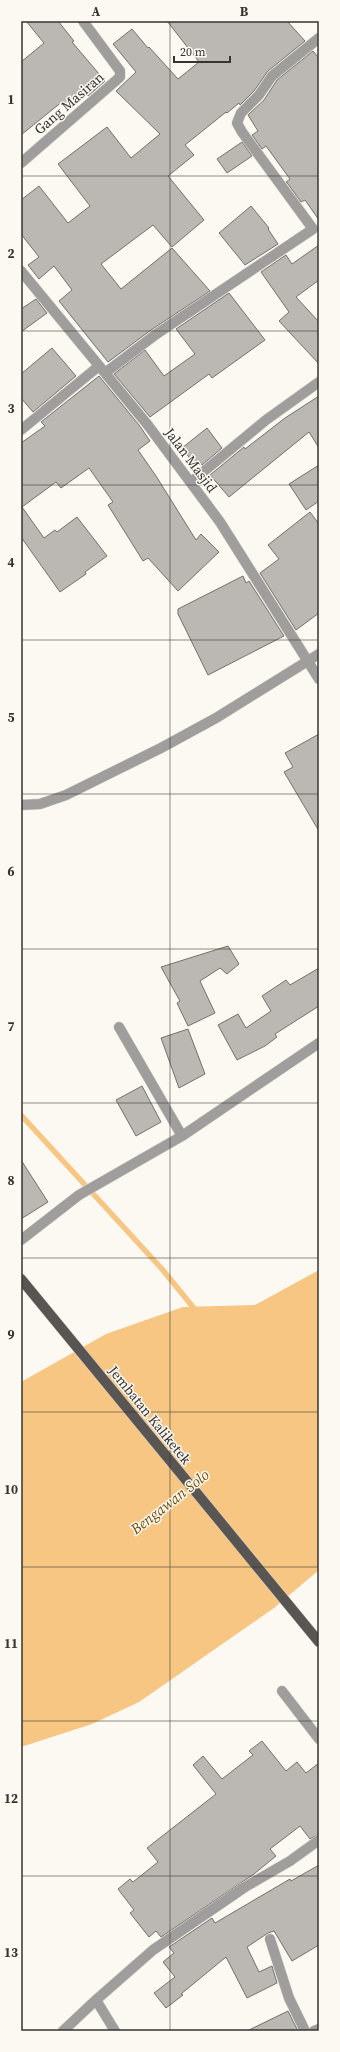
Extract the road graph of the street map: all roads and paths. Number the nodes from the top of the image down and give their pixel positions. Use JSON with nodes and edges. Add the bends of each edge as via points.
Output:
{"nodes":[{"id":1,"x":83,"y":21,"type":"edge"},
{"id":2,"x":319,"y":38,"type":"edge"},
{"id":3,"x":21,"y":163,"type":"edge"},
{"id":4,"x":316,"y":227,"type":"edge"},
{"id":5,"x":21,"y":271,"type":"edge"},
{"id":6,"x":102,"y":370,"type":"junction"},
{"id":7,"x":319,"y":382,"type":"edge"},
{"id":8,"x":21,"y":430,"type":"edge"},
{"id":9,"x":190,"y":482,"type":"junction"},
{"id":10,"x":319,"y":654,"type":"edge"},
{"id":11,"x":307,"y":661,"type":"junction"},
{"id":12,"x":319,"y":679,"type":"edge"},
{"id":13,"x":21,"y":806,"type":"edge"},
{"id":14,"x":119,"y":1027,"type":"dead end"},
{"id":15,"x":319,"y":1043,"type":"edge"},
{"id":16,"x":182,"y":1136,"type":"junction"},
{"id":17,"x":21,"y":1240,"type":"edge"},
{"id":18,"x":21,"y":1279,"type":"edge"},
{"id":19,"x":319,"y":1642,"type":"edge"},
{"id":20,"x":282,"y":1691,"type":"dead end"},
{"id":21,"x":319,"y":1740,"type":"edge"},
{"id":22,"x":319,"y":1840,"type":"edge"},
{"id":23,"x":270,"y":1939,"type":"dead end"},
{"id":24,"x":96,"y":2000,"type":"junction"},
{"id":25,"x":319,"y":2029,"type":"edge"},
{"id":26,"x":63,"y":2031,"type":"edge"},
{"id":27,"x":115,"y":2031,"type":"edge"},
{"id":28,"x":305,"y":2031,"type":"edge"},
{"id":29,"x":314,"y":2031,"type":"edge"}],
"edges":[{"from":1,"to":3,"type":"street","name":"Gang Masiran","via":[[120,71],[120,77]]},
{"from":2,"to":4,"type":"street","via":[[272,76],[259,95],[241,113],[238,123],[242,132]]},
{"from":4,"to":6,"type":"street"},
{"from":5,"to":6,"type":"street","name":"Jalan Masjid"},
{"from":6,"to":8,"type":"street"},
{"from":6,"to":9,"type":"street","name":"Jalan Masjid"},
{"from":7,"to":9,"type":"street","via":[[266,420]]},
{"from":9,"to":11,"type":"street","name":"Jalan Masjid","via":[[224,528]]},
{"from":10,"to":11,"type":"street"},
{"from":11,"to":12,"type":"street","name":"Jalan Masjid"},
{"from":11,"to":13,"type":"street","via":[[216,718],[161,748],[66,795],[40,804]]},
{"from":14,"to":16,"type":"street"},
{"from":15,"to":16,"type":"street"},
{"from":16,"to":17,"type":"street","via":[[79,1195]]},
{"from":18,"to":19,"type":"main road","name":"Jembatan Kaliketek"},
{"from":20,"to":21,"type":"street"},
{"from":22,"to":24,"type":"street","via":[[153,1950]]},
{"from":23,"to":28,"type":"street","via":[[289,1998]]},
{"from":24,"to":26,"type":"street"},
{"from":24,"to":27,"type":"street"},
{"from":25,"to":29,"type":"street"}]}
